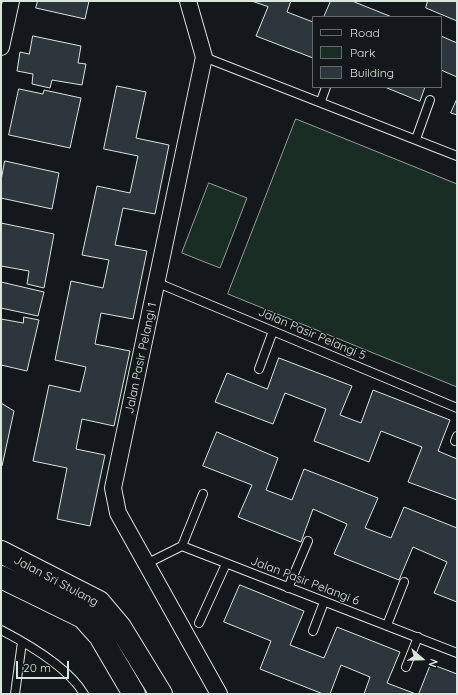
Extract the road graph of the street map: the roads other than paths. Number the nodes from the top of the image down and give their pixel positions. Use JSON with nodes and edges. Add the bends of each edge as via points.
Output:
{"nodes":[{"id":1,"x":11,"y":1,"type":"edge"},
{"id":2,"x":188,"y":1,"type":"edge"},
{"id":3,"x":1,"y":47,"type":"edge"},
{"id":4,"x":204,"y":57,"type":"junction"},
{"id":5,"x":326,"y":88,"type":"edge"},
{"id":6,"x":430,"y":100,"type":"dead end"},
{"id":7,"x":321,"y":101,"type":"junction"},
{"id":8,"x":416,"y":139,"type":"junction"},
{"id":9,"x":457,"y":156,"type":"edge"},
{"id":10,"x":158,"y":283,"type":"junction"},
{"id":11,"x":273,"y":331,"type":"junction"},
{"id":12,"x":259,"y":369,"type":"dead end"},
{"id":13,"x":457,"y":408,"type":"edge"},
{"id":14,"x":203,"y":494,"type":"dead end"},
{"id":15,"x":308,"y":541,"type":"dead end"},
{"id":16,"x":182,"y":546,"type":"junction"},
{"id":17,"x":1,"y":552,"type":"edge"},
{"id":18,"x":146,"y":564,"type":"junction"},
{"id":19,"x":226,"y":564,"type":"junction"},
{"id":20,"x":1,"y":577,"type":"edge"},
{"id":21,"x":404,"y":582,"type":"dead end"},
{"id":22,"x":288,"y":588,"type":"junction"},
{"id":23,"x":324,"y":602,"type":"junction"},
{"id":24,"x":199,"y":623,"type":"dead end"},
{"id":25,"x":387,"y":626,"type":"junction"},
{"id":26,"x":1,"y":630,"type":"edge"},
{"id":27,"x":313,"y":631,"type":"dead end"},
{"id":28,"x":418,"y":637,"type":"junction"},
{"id":29,"x":22,"y":642,"type":"junction"},
{"id":30,"x":457,"y":652,"type":"edge"},
{"id":31,"x":406,"y":667,"type":"dead end"},
{"id":32,"x":15,"y":694,"type":"edge"},
{"id":33,"x":84,"y":694,"type":"edge"},
{"id":34,"x":134,"y":694,"type":"edge"},
{"id":35,"x":161,"y":694,"type":"edge"},
{"id":36,"x":219,"y":694,"type":"edge"}],
"edges":[{"from":1,"to":3,"type":"street"},
{"from":2,"to":4,"type":"street","name":"Jalan Pasir Pelangi 1"},
{"from":4,"to":7,"type":"lane"},
{"from":4,"to":10,"type":"street","name":"Jalan Pasir Pelangi 1"},
{"from":5,"to":7,"type":"lane"},
{"from":6,"to":8,"type":"lane"},
{"from":7,"to":8,"type":"lane"},
{"from":8,"to":9,"type":"lane"},
{"from":10,"to":11,"type":"lane","name":"Jalan Pasir Pelangi 5"},
{"from":10,"to":18,"type":"street","name":"Jalan Pasir Pelangi 1","via":[[113,488],[118,513]]},
{"from":11,"to":12,"type":"lane"},
{"from":11,"to":13,"type":"lane","name":"Jalan Pasir Pelangi 5"},
{"from":14,"to":16,"type":"lane"},
{"from":15,"to":22,"type":"lane"},
{"from":16,"to":18,"type":"lane"},
{"from":16,"to":19,"type":"lane","name":"Jalan Pasir Pelangi 6"},
{"from":17,"to":35,"type":"street","name":"Jalan Sri Stulang","via":[[99,602],[120,627]]},
{"from":18,"to":36,"type":"street","name":"Jalan Pasir Pelangi 1"},
{"from":19,"to":22,"type":"lane","name":"Jalan Pasir Pelangi 6"},
{"from":19,"to":24,"type":"lane"},
{"from":20,"to":34,"type":"street","name":"Jalan Sri Stulang","via":[[83,617],[100,636]]},
{"from":21,"to":25,"type":"lane"},
{"from":22,"to":23,"type":"lane","name":"Jalan Pasir Pelangi 6"},
{"from":23,"to":25,"type":"lane","name":"Jalan Pasir Pelangi 6"},
{"from":23,"to":27,"type":"lane"},
{"from":25,"to":28,"type":"lane","name":"Jalan Pasir Pelangi 6"},
{"from":26,"to":29,"type":"lane"},
{"from":28,"to":30,"type":"lane","name":"Jalan Pasir Pelangi 6"},
{"from":28,"to":31,"type":"lane"},
{"from":29,"to":32,"type":"lane"},
{"from":29,"to":33,"type":"lane","via":[[49,658]]}]}
